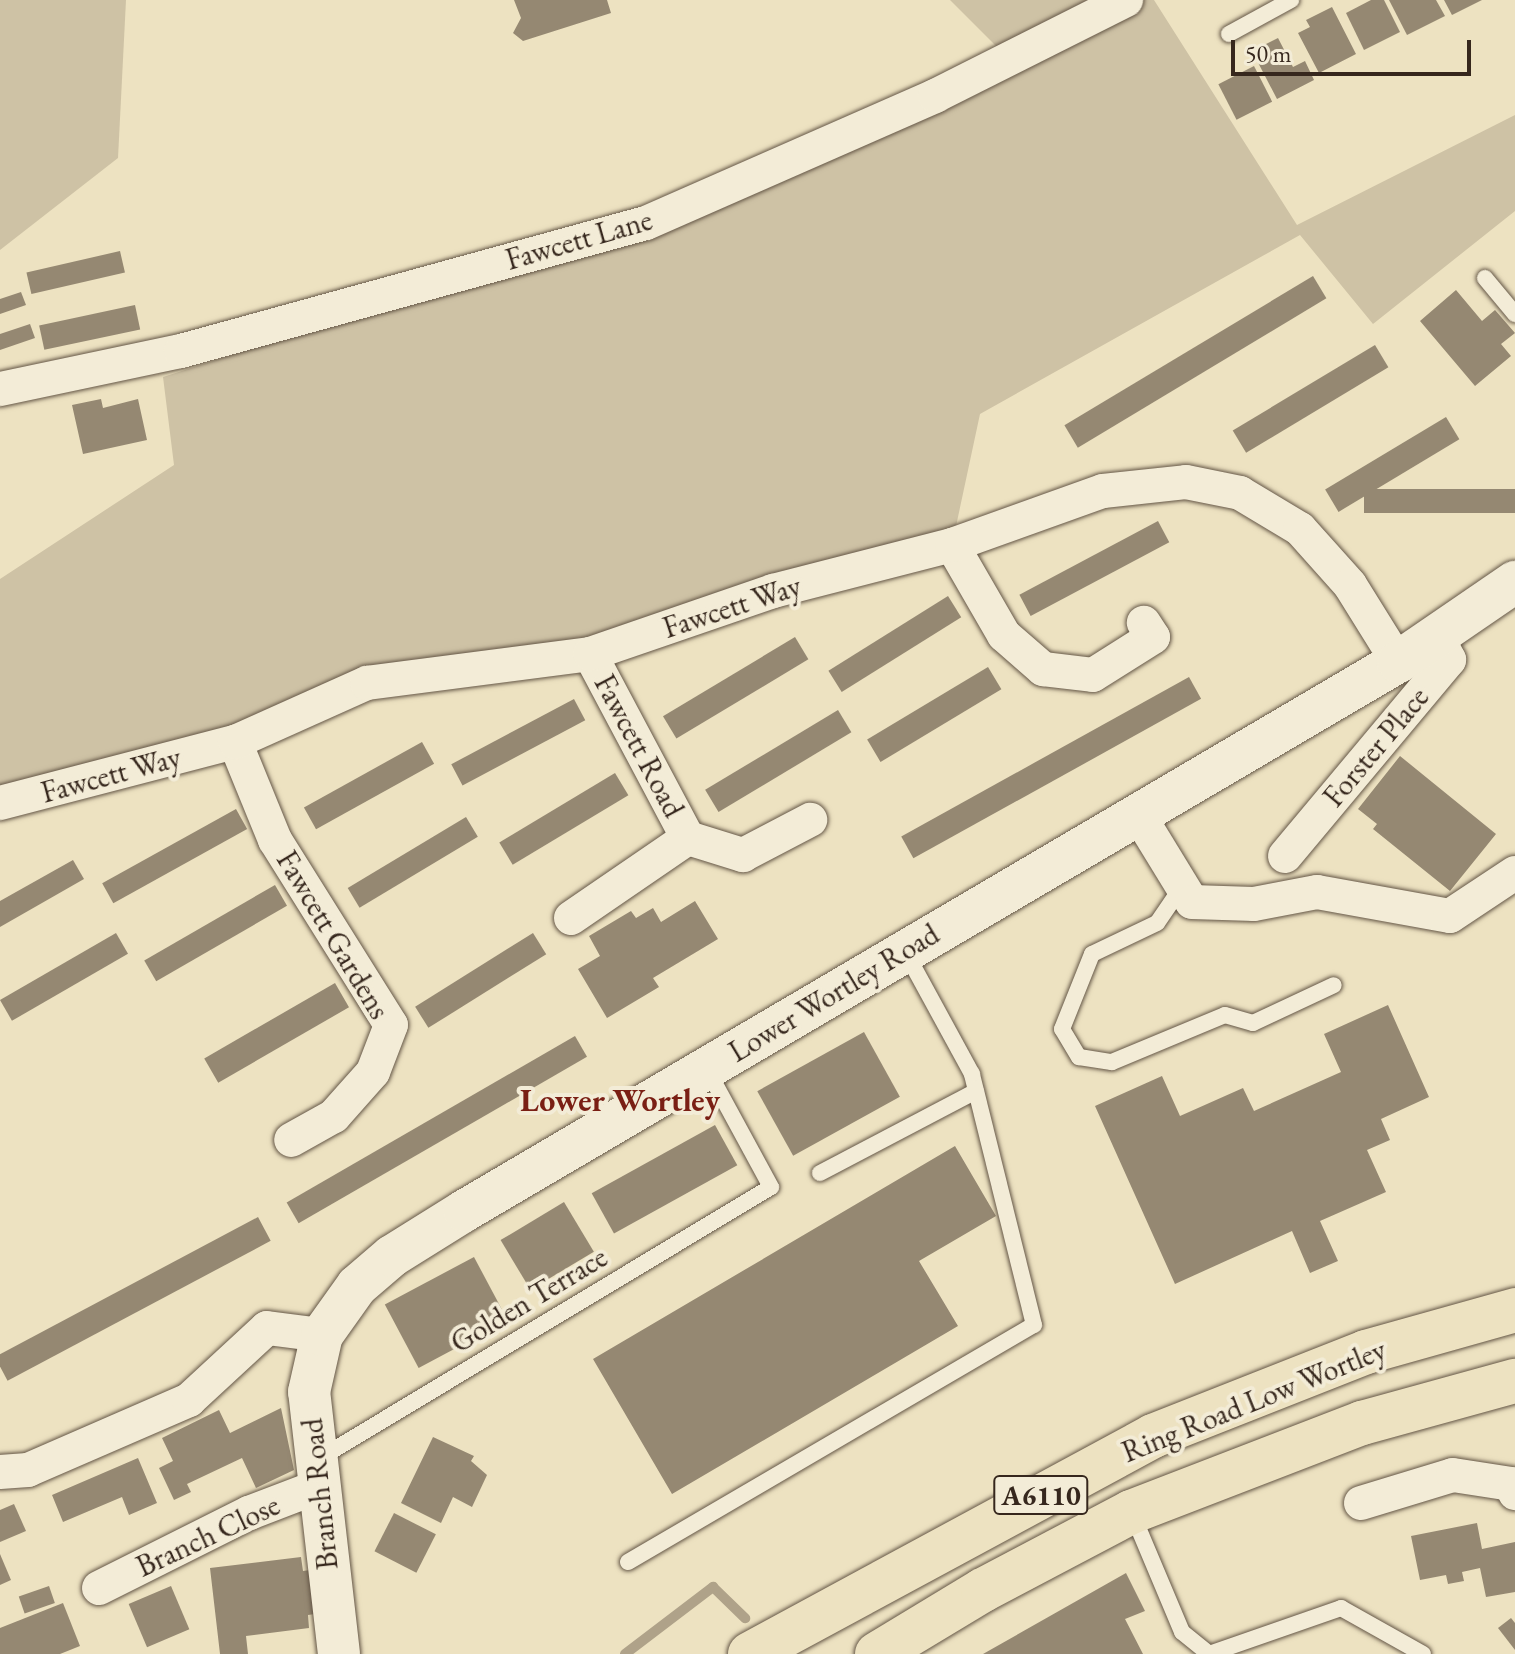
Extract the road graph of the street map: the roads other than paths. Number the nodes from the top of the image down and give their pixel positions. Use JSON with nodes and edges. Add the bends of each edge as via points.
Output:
{"nodes":[{"id":1,"x":1126,"y":0,"type":"edge"},
{"id":2,"x":1291,"y":0,"type":"edge"},
{"id":3,"x":1229,"y":34,"type":"dead end"},
{"id":4,"x":1485,"y":278,"type":"dead end"},
{"id":5,"x":1515,"y":314,"type":"edge"},
{"id":6,"x":0,"y":389,"type":"edge"},
{"id":7,"x":952,"y":545,"type":"junction"},
{"id":8,"x":1515,"y":582,"type":"edge"},
{"id":9,"x":1144,"y":623,"type":"dead end"},
{"id":10,"x":1437,"y":635,"type":"junction"},
{"id":11,"x":590,"y":654,"type":"junction"},
{"id":12,"x":1398,"y":662,"type":"junction"},
{"id":13,"x":235,"y":742,"type":"junction"},
{"id":14,"x":0,"y":803,"type":"edge"},
{"id":15,"x":1138,"y":814,"type":"junction"},
{"id":16,"x":810,"y":820,"type":"dead end"},
{"id":17,"x":688,"y":838,"type":"junction"},
{"id":18,"x":1285,"y":856,"type":"dead end"},
{"id":19,"x":1515,"y":873,"type":"edge"},
{"id":20,"x":1181,"y":888,"type":"junction"},
{"id":21,"x":571,"y":918,"type":"dead end"},
{"id":22,"x":905,"y":951,"type":"junction"},
{"id":23,"x":1334,"y":985,"type":"dead end"},
{"id":24,"x":707,"y":1069,"type":"junction"},
{"id":25,"x":976,"y":1091,"type":"junction"},
{"id":26,"x":291,"y":1140,"type":"dead end"},
{"id":27,"x":820,"y":1173,"type":"dead end"},
{"id":28,"x":1515,"y":1310,"type":"edge"},
{"id":29,"x":322,"y":1335,"type":"junction"},
{"id":30,"x":1515,"y":1381,"type":"edge"},
{"id":31,"x":0,"y":1472,"type":"edge"},
{"id":32,"x":316,"y":1474,"type":"junction"},
{"id":33,"x":1515,"y":1493,"type":"edge"},
{"id":34,"x":1361,"y":1503,"type":"dead end"},
{"id":35,"x":1131,"y":1512,"type":"junction"},
{"id":36,"x":628,"y":1562,"type":"dead end"},
{"id":37,"x":99,"y":1588,"type":"dead end"},
{"id":38,"x":339,"y":1654,"type":"edge"},
{"id":39,"x":750,"y":1654,"type":"edge"},
{"id":40,"x":877,"y":1654,"type":"edge"},
{"id":41,"x":1209,"y":1654,"type":"edge"},
{"id":42,"x":1423,"y":1654,"type":"edge"}],
"edges":[{"from":1,"to":6,"type":"street","name":"Fawcett Lane","via":[[935,96],[646,223],[181,351]]},
{"from":2,"to":3,"type":"lane"},
{"from":4,"to":5,"type":"lane"},
{"from":7,"to":9,"type":"street","via":[[1004,635],[1043,669],[1093,675],[1153,637]]},
{"from":7,"to":11,"type":"street","name":"Fawcett Way","via":[[773,591]]},
{"from":7,"to":12,"type":"street","name":"Fawcett Way","via":[[1103,491],[1186,482],[1240,493],[1309,538],[1350,585]]},
{"from":8,"to":10,"type":"street","name":"Lower Wortley Road"},
{"from":10,"to":12,"type":"street","name":"Lower Wortley Road"},
{"from":10,"to":18,"type":"street","name":"Forster Place","via":[[1449,660]]},
{"from":11,"to":13,"type":"street","name":"Fawcett Way","via":[[367,683]]},
{"from":11,"to":17,"type":"street","name":"Fawcett Road"},
{"from":12,"to":15,"type":"street","name":"Lower Wortley Road"},
{"from":13,"to":14,"type":"street","name":"Fawcett Way"},
{"from":13,"to":26,"type":"street","name":"Fawcett Gardens","via":[[275,840],[391,1025],[373,1072],[334,1116]]},
{"from":15,"to":20,"type":"street"},
{"from":15,"to":22,"type":"street","name":"Lower Wortley Road"},
{"from":16,"to":17,"type":"street","name":"Fawcett Road","via":[[743,855]]},
{"from":17,"to":21,"type":"street","name":"Fawcett Road"},
{"from":19,"to":20,"type":"street","via":[[1450,916],[1317,892],[1254,904],[1192,902]]},
{"from":20,"to":23,"type":"lane","via":[[1157,923],[1092,954],[1062,1029],[1079,1057],[1112,1062],[1225,1015],[1253,1023]]},
{"from":22,"to":24,"type":"street","name":"Lower Wortley Road"},
{"from":22,"to":25,"type":"lane"},
{"from":24,"to":29,"type":"street","name":"Lower Wortley Road","via":[[392,1256],[342,1302]]},
{"from":24,"to":32,"type":"lane","name":"Golden Terrace","via":[[771,1187]]},
{"from":25,"to":27,"type":"lane"},
{"from":25,"to":36,"type":"lane","via":[[1034,1325]]},
{"from":28,"to":39,"type":"highway","name":"Ring Road Low Wortley","number":"A6110","via":[[1366,1352],[1153,1436]]},
{"from":29,"to":31,"type":"street","via":[[267,1328],[189,1400],[28,1470]]},
{"from":29,"to":32,"type":"street","name":"Branch Road","via":[[309,1392]]},
{"from":30,"to":35,"type":"highway","name":"Ring Road Low Wortley","number":"A6110","via":[[1362,1423]]},
{"from":32,"to":37,"type":"street","name":"Branch Close"},
{"from":32,"to":38,"type":"street","name":"Branch Road"},
{"from":33,"to":34,"type":"street","via":[[1511,1484],[1453,1475]]},
{"from":35,"to":40,"type":"highway","name":"Ring Road Low Wortley","number":"A6110","via":[[983,1590]]},
{"from":35,"to":41,"type":"lane","via":[[1182,1632]]},
{"from":41,"to":42,"type":"lane","via":[[1341,1608]]}]}
